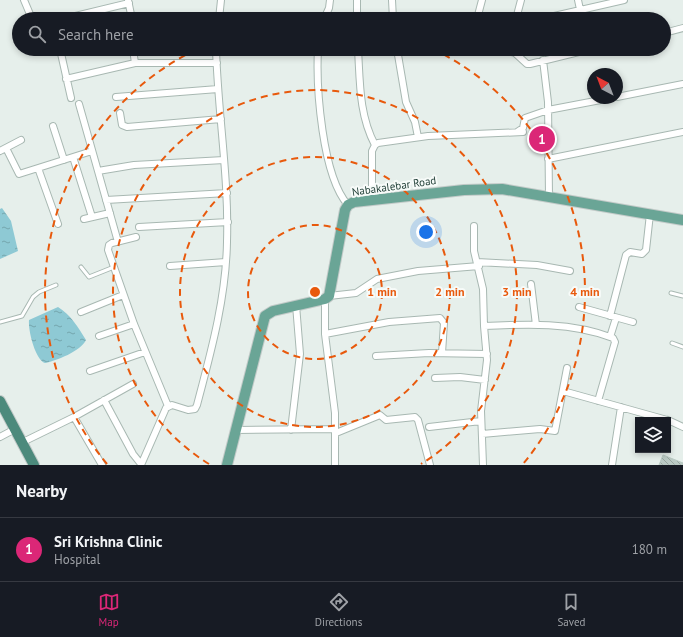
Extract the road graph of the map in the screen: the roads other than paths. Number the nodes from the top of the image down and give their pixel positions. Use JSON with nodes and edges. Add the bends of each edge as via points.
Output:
{"nodes":[{"id":1,"x":24,"y":0,"type":"edge"},
{"id":2,"x":221,"y":0,"type":"edge"},
{"id":3,"x":330,"y":0,"type":"edge"},
{"id":4,"x":357,"y":0,"type":"edge"},
{"id":5,"x":392,"y":0,"type":"edge"},
{"id":6,"x":482,"y":0,"type":"edge"},
{"id":7,"x":521,"y":0,"type":"edge"},
{"id":8,"x":578,"y":0,"type":"edge"},
{"id":9,"x":624,"y":0,"type":"edge"},
{"id":10,"x":129,"y":1,"type":"edge"},
{"id":11,"x":580,"y":10,"type":"junction"},
{"id":12,"x":29,"y":12,"type":"edge"},
{"id":13,"x":89,"y":12,"type":"edge"},
{"id":14,"x":131,"y":12,"type":"edge"},
{"id":15,"x":220,"y":12,"type":"edge"},
{"id":16,"x":327,"y":12,"type":"edge"},
{"id":17,"x":357,"y":12,"type":"edge"},
{"id":18,"x":393,"y":12,"type":"edge"},
{"id":19,"x":479,"y":12,"type":"edge"},
{"id":20,"x":518,"y":12,"type":"edge"},
{"id":21,"x":571,"y":12,"type":"edge"},
{"id":22,"x":683,"y":28,"type":"edge"},
{"id":23,"x":671,"y":31,"type":"edge"},
{"id":24,"x":61,"y":56,"type":"edge"},
{"id":25,"x":134,"y":56,"type":"edge"},
{"id":26,"x":216,"y":56,"type":"edge"},
{"id":27,"x":318,"y":56,"type":"edge"},
{"id":28,"x":358,"y":56,"type":"edge"},
{"id":29,"x":398,"y":56,"type":"edge"},
{"id":30,"x":521,"y":56,"type":"edge"},
{"id":31,"x":560,"y":56,"type":"edge"},
{"id":32,"x":543,"y":60,"type":"junction"},
{"id":33,"x":135,"y":63,"type":"junction"},
{"id":34,"x":217,"y":63,"type":"junction"},
{"id":35,"x":66,"y":79,"type":"junction"},
{"id":36,"x":683,"y":84,"type":"edge"},
{"id":37,"x":218,"y":89,"type":"junction"},
{"id":38,"x":623,"y":96,"type":"edge"},
{"id":39,"x":116,"y":97,"type":"dead end"},
{"id":40,"x":71,"y":98,"type":"dead end"},
{"id":41,"x":587,"y":103,"type":"edge"},
{"id":42,"x":79,"y":104,"type":"dead end"},
{"id":43,"x":548,"y":110,"type":"junction"},
{"id":44,"x":120,"y":113,"type":"dead end"},
{"id":45,"x":221,"y":119,"type":"junction"},
{"id":46,"x":53,"y":126,"type":"dead end"},
{"id":47,"x":683,"y":132,"type":"edge"},
{"id":48,"x":418,"y":137,"type":"junction"},
{"id":49,"x":21,"y":140,"type":"dead end"},
{"id":50,"x":375,"y":145,"type":"junction"},
{"id":51,"x":3,"y":150,"type":"edge"},
{"id":52,"x":92,"y":151,"type":"junction"},
{"id":53,"x":73,"y":157,"type":"junction"},
{"id":54,"x":548,"y":159,"type":"junction"},
{"id":55,"x":64,"y":160,"type":"junction"},
{"id":56,"x":224,"y":160,"type":"junction"},
{"id":57,"x":38,"y":168,"type":"junction"},
{"id":58,"x":98,"y":171,"type":"junction"},
{"id":59,"x":227,"y":193,"type":"junction"},
{"id":60,"x":549,"y":197,"type":"junction"},
{"id":61,"x":106,"y":200,"type":"junction"},
{"id":62,"x":372,"y":200,"type":"junction"},
{"id":63,"x":348,"y":205,"type":"junction"},
{"id":64,"x":110,"y":213,"type":"junction"},
{"id":65,"x":650,"y":214,"type":"junction"},
{"id":66,"x":92,"y":217,"type":"junction"},
{"id":67,"x":84,"y":219,"type":"dead end"},
{"id":68,"x":683,"y":220,"type":"edge"},
{"id":69,"x":228,"y":222,"type":"junction"},
{"id":70,"x":58,"y":224,"type":"dead end"},
{"id":71,"x":474,"y":226,"type":"dead end"},
{"id":72,"x":139,"y":227,"type":"dead end"},
{"id":73,"x":136,"y":237,"type":"dead end"},
{"id":74,"x":118,"y":242,"type":"junction"},
{"id":75,"x":226,"y":262,"type":"junction"},
{"id":76,"x":478,"y":264,"type":"junction"},
{"id":77,"x":170,"y":266,"type":"dead end"},
{"id":78,"x":81,"y":267,"type":"dead end"},
{"id":79,"x":114,"y":268,"type":"junction"},
{"id":80,"x":570,"y":271,"type":"dead end"},
{"id":81,"x":531,"y":284,"type":"dead end"},
{"id":82,"x":56,"y":285,"type":"dead end"},
{"id":83,"x":671,"y":293,"type":"dead end"},
{"id":84,"x":123,"y":295,"type":"junction"},
{"id":85,"x":683,"y":296,"type":"edge"},
{"id":86,"x":327,"y":297,"type":"junction"},
{"id":87,"x":296,"y":306,"type":"junction"},
{"id":88,"x":579,"y":307,"type":"dead end"},
{"id":89,"x":81,"y":312,"type":"dead end"},
{"id":90,"x":613,"y":317,"type":"junction"},
{"id":91,"x":0,"y":322,"type":"edge"},
{"id":92,"x":633,"y":322,"type":"dead end"},
{"id":93,"x":134,"y":324,"type":"junction"},
{"id":94,"x":536,"y":325,"type":"junction"},
{"id":95,"x":484,"y":326,"type":"junction"},
{"id":96,"x":325,"y":334,"type":"junction"},
{"id":97,"x":100,"y":336,"type":"dead end"},
{"id":98,"x":610,"y":337,"type":"junction"},
{"id":99,"x":672,"y":343,"type":"dead end"},
{"id":100,"x":683,"y":347,"type":"edge"},
{"id":101,"x":145,"y":352,"type":"junction"},
{"id":102,"x":442,"y":352,"type":"junction"},
{"id":103,"x":487,"y":354,"type":"junction"},
{"id":104,"x":376,"y":356,"type":"dead end"},
{"id":105,"x":567,"y":368,"type":"dead end"},
{"id":106,"x":90,"y":371,"type":"dead end"},
{"id":107,"x":435,"y":378,"type":"dead end"},
{"id":108,"x":485,"y":380,"type":"junction"},
{"id":109,"x":133,"y":384,"type":"dead end"},
{"id":110,"x":563,"y":391,"type":"junction"},
{"id":111,"x":104,"y":400,"type":"junction"},
{"id":112,"x":598,"y":400,"type":"junction"},
{"id":113,"x":0,"y":401,"type":"edge"},
{"id":114,"x":168,"y":406,"type":"junction"},
{"id":115,"x":621,"y":407,"type":"junction"},
{"id":116,"x":74,"y":417,"type":"junction"},
{"id":117,"x":657,"y":417,"type":"edge"},
{"id":118,"x":481,"y":421,"type":"junction"},
{"id":119,"x":671,"y":421,"type":"edge"},
{"id":120,"x":429,"y":427,"type":"dead end"},
{"id":121,"x":683,"y":427,"type":"edge"},
{"id":122,"x":15,"y":429,"type":"junction"},
{"id":123,"x":236,"y":430,"type":"junction"},
{"id":124,"x":291,"y":430,"type":"junction"},
{"id":125,"x":335,"y":431,"type":"junction"},
{"id":126,"x":482,"y":434,"type":"junction"},
{"id":127,"x":0,"y":437,"type":"edge"},
{"id":128,"x":23,"y":442,"type":"junction"},
{"id":129,"x":141,"y":464,"type":"edge"},
{"id":130,"x":34,"y":465,"type":"edge"},
{"id":131,"x":102,"y":465,"type":"edge"},
{"id":132,"x":227,"y":465,"type":"edge"},
{"id":133,"x":335,"y":465,"type":"edge"},
{"id":134,"x":430,"y":465,"type":"edge"},
{"id":135,"x":483,"y":465,"type":"edge"},
{"id":136,"x":612,"y":465,"type":"edge"}],
"edges":[{"from":1,"to":12,"type":"street"},
{"from":2,"to":15,"type":"street"},
{"from":3,"to":16,"type":"street"},
{"from":4,"to":17,"type":"street"},
{"from":5,"to":18,"type":"street"},
{"from":6,"to":19,"type":"street"},
{"from":7,"to":20,"type":"street"},
{"from":8,"to":11,"type":"street"},
{"from":9,"to":11,"type":"street"},
{"from":10,"to":13,"type":"street"},
{"from":10,"to":14,"type":"street"},
{"from":11,"to":21,"type":"street"},
{"from":22,"to":23,"type":"street"},
{"from":24,"to":35,"type":"street"},
{"from":25,"to":33,"type":"street"},
{"from":26,"to":34,"type":"street"},
{"from":27,"to":63,"type":"street","via":[[317,88],[327,150],[338,190]]},
{"from":28,"to":50,"type":"street","via":[[362,112]]},
{"from":29,"to":48,"type":"street","via":[[406,102],[415,122]]},
{"from":30,"to":32,"type":"street","via":[[526,64]]},
{"from":31,"to":32,"type":"street"},
{"from":32,"to":43,"type":"street"},
{"from":33,"to":34,"type":"street"},
{"from":33,"to":35,"type":"street"},
{"from":34,"to":37,"type":"street"},
{"from":35,"to":40,"type":"street"},
{"from":36,"to":38,"type":"street"},
{"from":37,"to":39,"type":"street"},
{"from":37,"to":45,"type":"street"},
{"from":41,"to":43,"type":"street"},
{"from":42,"to":52,"type":"street"},
{"from":43,"to":48,"type":"street","via":[[525,118],[520,132]]},
{"from":43,"to":54,"type":"street"},
{"from":44,"to":45,"type":"street","via":[[122,125],[127,127]]},
{"from":45,"to":56,"type":"street"},
{"from":46,"to":55,"type":"street"},
{"from":47,"to":54,"type":"street"},
{"from":48,"to":50,"type":"street","via":[[387,140]]},
{"from":49,"to":51,"type":"street"},
{"from":50,"to":62,"type":"street","via":[[372,151]]},
{"from":51,"to":57,"type":"street","via":[[19,174]]},
{"from":52,"to":53,"type":"street"},
{"from":52,"to":58,"type":"street"},
{"from":53,"to":55,"type":"street"},
{"from":53,"to":66,"type":"street"},
{"from":54,"to":60,"type":"street"},
{"from":55,"to":57,"type":"street"},
{"from":56,"to":58,"type":"street","via":[[134,165]]},
{"from":56,"to":59,"type":"street"},
{"from":57,"to":70,"type":"street"},
{"from":58,"to":61,"type":"street"},
{"from":59,"to":61,"type":"street"},
{"from":59,"to":69,"type":"street"},
{"from":60,"to":62,"type":"main road","name":"Nabakalebar Road","via":[[502,189],[485,189]]},
{"from":60,"to":65,"type":"main road","name":"Nabakalebar Road"},
{"from":61,"to":64,"type":"street"},
{"from":62,"to":63,"type":"main road","name":"Nabakalebar Road"},
{"from":63,"to":86,"type":"main road","name":"Nabakalebar Road"},
{"from":64,"to":66,"type":"street"},
{"from":64,"to":74,"type":"street"},
{"from":65,"to":68,"type":"main road","name":"Nabakalebar Road"},
{"from":65,"to":90,"type":"street","via":[[646,250],[642,254],[630,252],[626,255]]},
{"from":66,"to":67,"type":"street"},
{"from":69,"to":72,"type":"street"},
{"from":69,"to":75,"type":"street"},
{"from":71,"to":76,"type":"street","via":[[473,245]]},
{"from":73,"to":74,"type":"street"},
{"from":74,"to":79,"type":"street","via":[[108,247]]},
{"from":75,"to":77,"type":"street"},
{"from":75,"to":114,"type":"street","via":[[216,331],[197,405],[195,409],[188,410]]},
{"from":76,"to":80,"type":"street","via":[[537,265]]},
{"from":76,"to":86,"type":"street","via":[[374,280],[356,293]]},
{"from":76,"to":95,"type":"street","via":[[483,289]]},
{"from":78,"to":79,"type":"lane","via":[[89,277]]},
{"from":79,"to":84,"type":"street"},
{"from":81,"to":94,"type":"street"},
{"from":82,"to":91,"type":"lane","via":[[39,292],[22,316]]},
{"from":83,"to":85,"type":"lane"},
{"from":84,"to":89,"type":"street"},
{"from":84,"to":93,"type":"street"},
{"from":86,"to":87,"type":"main road"},
{"from":86,"to":96,"type":"street"},
{"from":87,"to":123,"type":"main road","via":[[273,311],[266,316]]},
{"from":87,"to":124,"type":"street","via":[[300,354]]},
{"from":88,"to":90,"type":"street"},
{"from":90,"to":92,"type":"street"},
{"from":90,"to":98,"type":"street"},
{"from":93,"to":97,"type":"street"},
{"from":93,"to":101,"type":"street"},
{"from":94,"to":95,"type":"street"},
{"from":94,"to":98,"type":"street","via":[[574,328]]},
{"from":95,"to":103,"type":"street"},
{"from":96,"to":102,"type":"street","via":[[389,322],[440,318],[444,323]]},
{"from":96,"to":125,"type":"street"},
{"from":98,"to":112,"type":"street","via":[[615,342]]},
{"from":99,"to":100,"type":"lane"},
{"from":101,"to":106,"type":"street"},
{"from":101,"to":114,"type":"street"},
{"from":102,"to":103,"type":"street"},
{"from":102,"to":104,"type":"street"},
{"from":103,"to":108,"type":"street"},
{"from":105,"to":110,"type":"street"},
{"from":107,"to":108,"type":"street"},
{"from":108,"to":118,"type":"street"},
{"from":109,"to":111,"type":"street"},
{"from":110,"to":112,"type":"street"},
{"from":110,"to":126,"type":"street","via":[[555,431],[540,429]]},
{"from":111,"to":116,"type":"street"},
{"from":111,"to":129,"type":"street"},
{"from":112,"to":115,"type":"street"},
{"from":113,"to":122,"type":"highway"},
{"from":114,"to":129,"type":"street","via":[[163,412]]},
{"from":115,"to":117,"type":"street"},
{"from":115,"to":136,"type":"street"},
{"from":116,"to":128,"type":"street"},
{"from":116,"to":131,"type":"street"},
{"from":118,"to":120,"type":"street"},
{"from":118,"to":126,"type":"street"},
{"from":119,"to":121,"type":"street"},
{"from":122,"to":127,"type":"street"},
{"from":122,"to":128,"type":"highway"},
{"from":123,"to":124,"type":"street"},
{"from":123,"to":132,"type":"main road"},
{"from":124,"to":125,"type":"street"},
{"from":125,"to":133,"type":"street"},
{"from":125,"to":134,"type":"street","via":[[380,415],[386,420],[415,417]]},
{"from":126,"to":135,"type":"street"},
{"from":128,"to":130,"type":"highway"}]}
